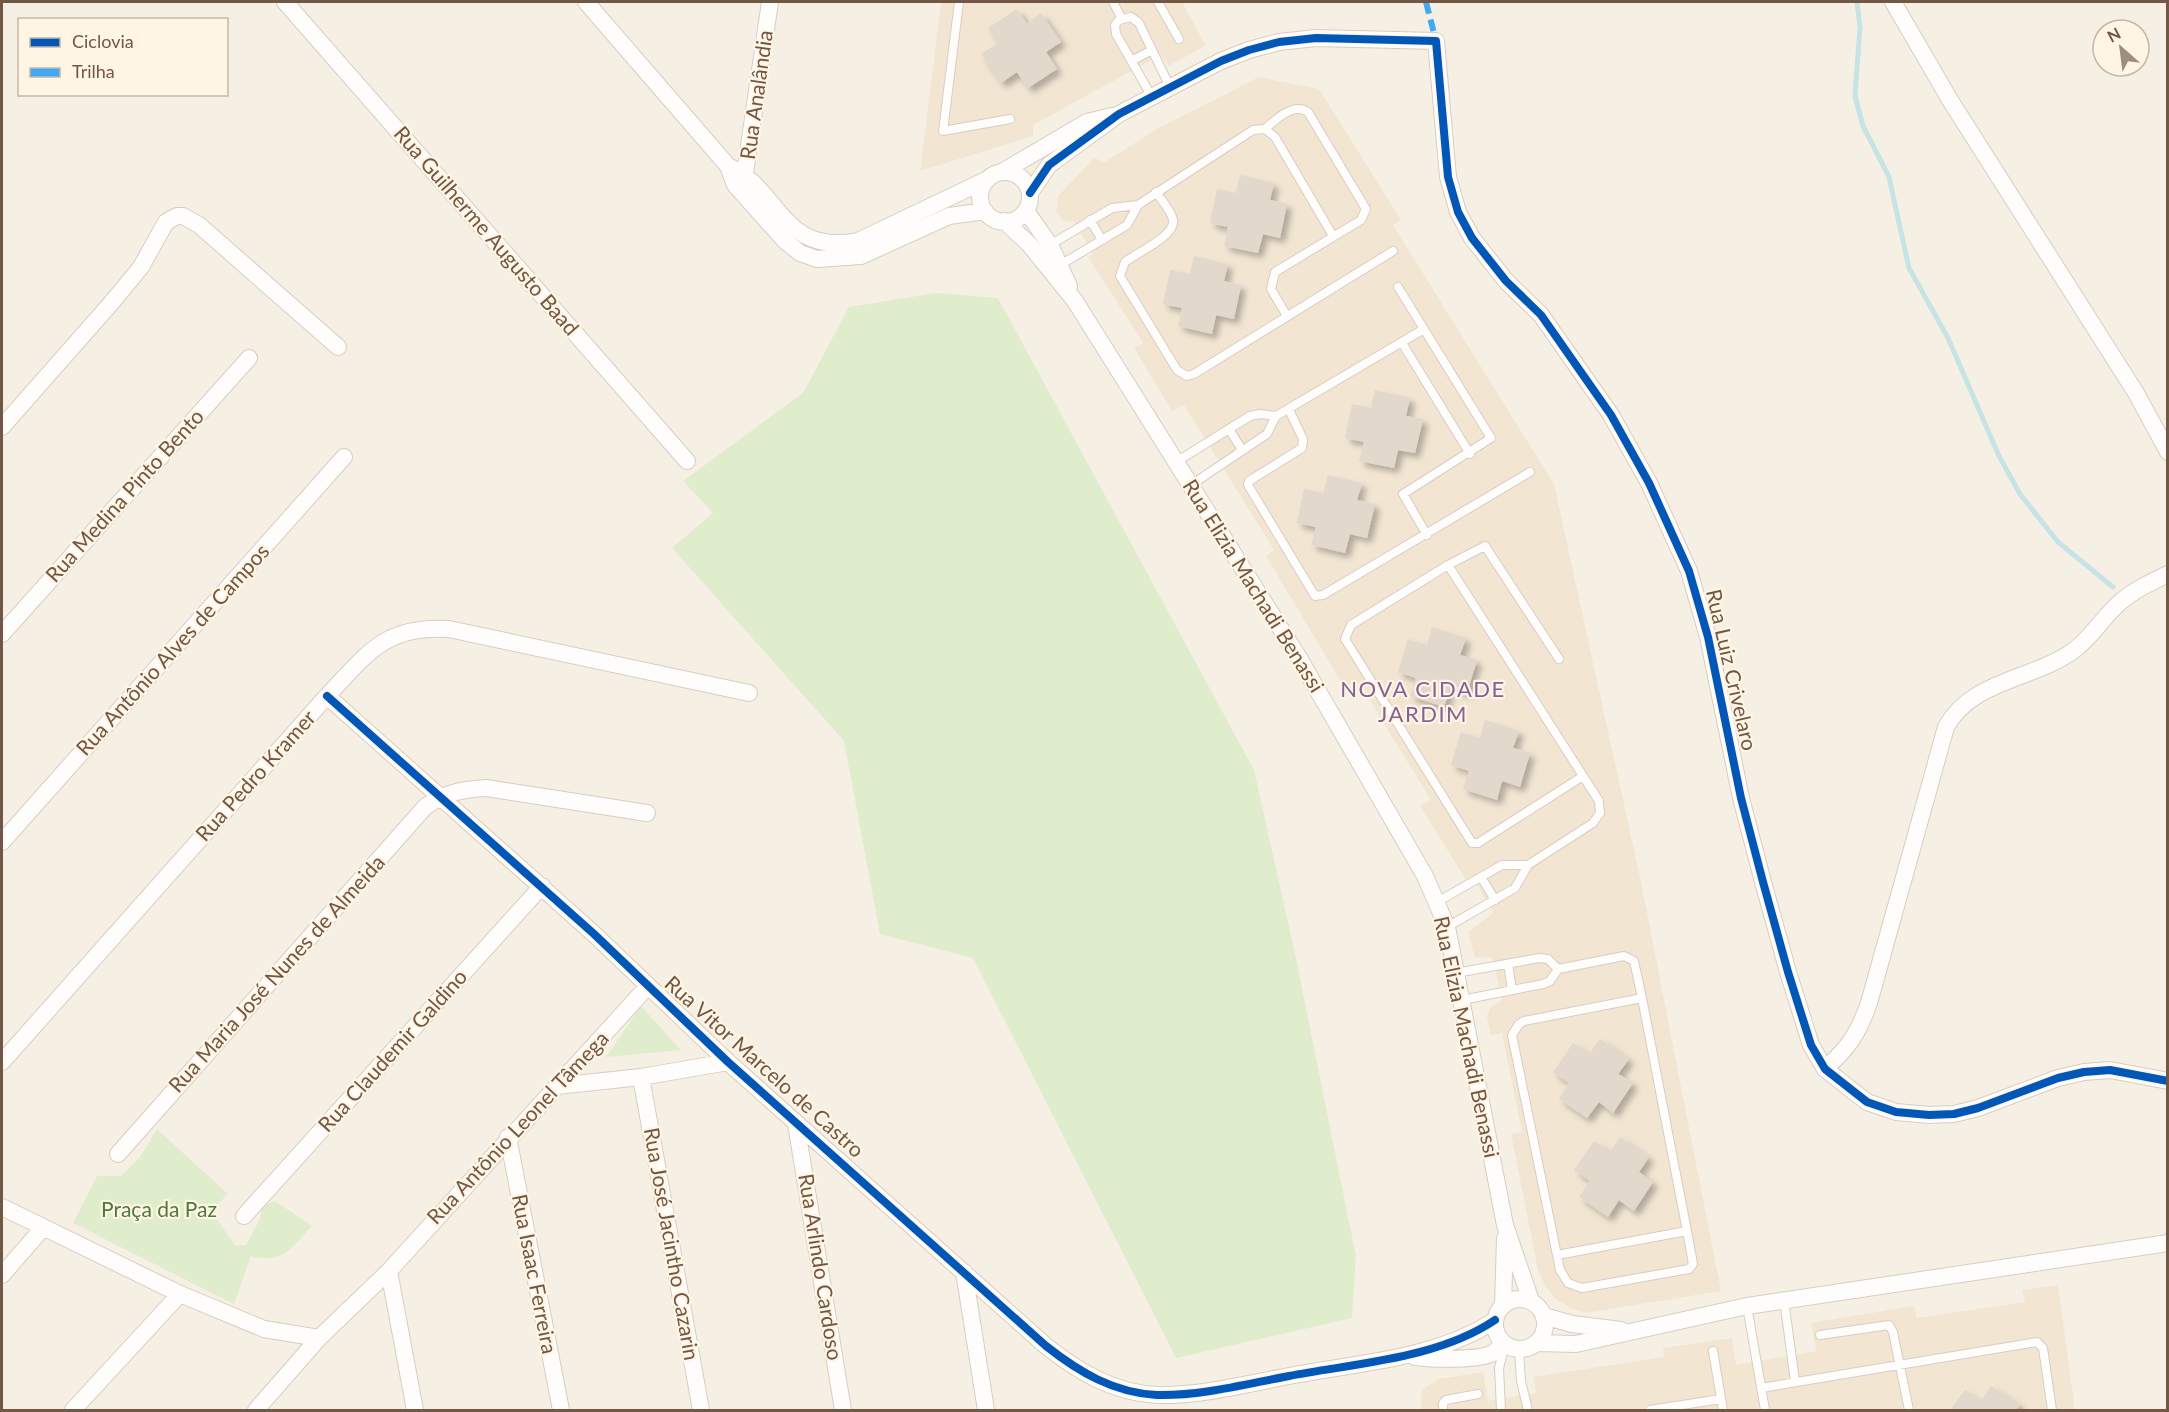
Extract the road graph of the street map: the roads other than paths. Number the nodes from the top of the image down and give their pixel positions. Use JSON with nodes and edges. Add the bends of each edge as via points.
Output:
{"nodes":[{"id":1,"x":285,"y":2,"type":"edge"},
{"id":2,"x":770,"y":2,"type":"edge"},
{"id":3,"x":959,"y":2,"type":"edge"},
{"id":4,"x":1113,"y":2,"type":"edge"},
{"id":5,"x":1158,"y":2,"type":"edge"},
{"id":6,"x":1893,"y":2,"type":"edge"},
{"id":7,"x":592,"y":5,"type":"edge"},
{"id":8,"x":1122,"y":19,"type":"junction"},
{"id":9,"x":1179,"y":39,"type":"dead end"},
{"id":10,"x":1152,"y":50,"type":"junction"},
{"id":11,"x":1131,"y":61,"type":"junction"},
{"id":12,"x":1170,"y":87,"type":"junction"},
{"id":13,"x":1152,"y":97,"type":"junction"},
{"id":14,"x":1119,"y":114,"type":"junction"},
{"id":15,"x":1010,"y":119,"type":"dead end"},
{"id":16,"x":1265,"y":129,"type":"junction"},
{"id":17,"x":995,"y":175,"type":"junction"},
{"id":18,"x":740,"y":179,"type":"junction"},
{"id":19,"x":1156,"y":192,"type":"junction"},
{"id":20,"x":1030,"y":193,"type":"junction"},
{"id":21,"x":1138,"y":205,"type":"junction"},
{"id":22,"x":985,"y":211,"type":"junction"},
{"id":23,"x":1026,"y":211,"type":"junction"},
{"id":24,"x":1090,"y":220,"type":"junction"},
{"id":25,"x":1004,"y":222,"type":"junction"},
{"id":26,"x":1333,"y":236,"type":"junction"},
{"id":27,"x":1102,"y":240,"type":"junction"},
{"id":28,"x":1050,"y":245,"type":"junction"},
{"id":29,"x":1393,"y":251,"type":"dead end"},
{"id":30,"x":841,"y":252,"type":"junction"},
{"id":31,"x":1060,"y":266,"type":"junction"},
{"id":32,"x":1398,"y":287,"type":"dead end"},
{"id":33,"x":1075,"y":301,"type":"junction"},
{"id":34,"x":1287,"y":316,"type":"junction"},
{"id":35,"x":1424,"y":329,"type":"junction"},
{"id":36,"x":1402,"y":342,"type":"junction"},
{"id":37,"x":338,"y":347,"type":"dead end"},
{"id":38,"x":249,"y":358,"type":"dead end"},
{"id":39,"x":1288,"y":410,"type":"junction"},
{"id":40,"x":1276,"y":416,"type":"junction"},
{"id":41,"x":2,"y":427,"type":"edge"},
{"id":42,"x":1229,"y":429,"type":"junction"},
{"id":43,"x":1242,"y":450,"type":"junction"},
{"id":44,"x":2168,"y":452,"type":"edge"},
{"id":45,"x":1470,"y":454,"type":"junction"},
{"id":46,"x":344,"y":458,"type":"dead end"},
{"id":47,"x":687,"y":461,"type":"dead end"},
{"id":48,"x":1176,"y":462,"type":"junction"},
{"id":49,"x":1530,"y":472,"type":"dead end"},
{"id":50,"x":1191,"y":485,"type":"junction"},
{"id":51,"x":1427,"y":535,"type":"junction"},
{"id":52,"x":1448,"y":565,"type":"junction"},
{"id":53,"x":2168,"y":574,"type":"edge"},
{"id":54,"x":2,"y":634,"type":"edge"},
{"id":55,"x":1559,"y":659,"type":"dead end"},
{"id":56,"x":750,"y":693,"type":"dead end"},
{"id":57,"x":327,"y":696,"type":"junction"},
{"id":58,"x":1583,"y":776,"type":"junction"},
{"id":59,"x":438,"y":797,"type":"junction"},
{"id":60,"x":647,"y":813,"type":"dead end"},
{"id":61,"x":2,"y":842,"type":"edge"},
{"id":62,"x":1528,"y":865,"type":"junction"},
{"id":63,"x":1481,"y":877,"type":"junction"},
{"id":64,"x":542,"y":886,"type":"junction"},
{"id":65,"x":1495,"y":900,"type":"junction"},
{"id":66,"x":1437,"y":902,"type":"junction"},
{"id":67,"x":1447,"y":927,"type":"junction"},
{"id":68,"x":1508,"y":964,"type":"junction"},
{"id":69,"x":1558,"y":969,"type":"junction"},
{"id":70,"x":1456,"y":973,"type":"junction"},
{"id":71,"x":648,"y":986,"type":"junction"},
{"id":72,"x":1512,"y":990,"type":"junction"},
{"id":73,"x":1642,"y":998,"type":"junction"},
{"id":74,"x":1462,"y":1000,"type":"junction"},
{"id":75,"x":2,"y":1062,"type":"edge"},
{"id":76,"x":728,"y":1062,"type":"junction"},
{"id":77,"x":1825,"y":1069,"type":"junction"},
{"id":78,"x":641,"y":1077,"type":"junction"},
{"id":79,"x":2168,"y":1081,"type":"edge"},
{"id":80,"x":557,"y":1086,"type":"junction"},
{"id":81,"x":796,"y":1124,"type":"junction"},
{"id":82,"x":508,"y":1137,"type":"junction"},
{"id":83,"x":118,"y":1154,"type":"dead end"},
{"id":84,"x":2,"y":1207,"type":"edge"},
{"id":85,"x":244,"y":1216,"type":"dead end"},
{"id":86,"x":1505,"y":1225,"type":"junction"},
{"id":87,"x":43,"y":1228,"type":"junction"},
{"id":88,"x":1687,"y":1231,"type":"junction"},
{"id":89,"x":2168,"y":1244,"type":"edge"},
{"id":90,"x":1557,"y":1255,"type":"junction"},
{"id":91,"x":389,"y":1271,"type":"junction"},
{"id":92,"x":964,"y":1272,"type":"junction"},
{"id":93,"x":2,"y":1275,"type":"edge"},
{"id":94,"x":180,"y":1294,"type":"junction"},
{"id":95,"x":1784,"y":1300,"type":"junction"},
{"id":96,"x":1531,"y":1301,"type":"junction"},
{"id":97,"x":1747,"y":1306,"type":"junction"},
{"id":98,"x":1499,"y":1313,"type":"junction"},
{"id":99,"x":1544,"y":1316,"type":"junction"},
{"id":100,"x":1628,"y":1330,"type":"junction"},
{"id":101,"x":1820,"y":1335,"type":"dead end"},
{"id":102,"x":319,"y":1338,"type":"junction"},
{"id":103,"x":1537,"y":1343,"type":"junction"},
{"id":104,"x":1509,"y":1346,"type":"junction"},
{"id":105,"x":1713,"y":1351,"type":"dead end"},
{"id":106,"x":1402,"y":1355,"type":"junction"},
{"id":107,"x":1900,"y":1364,"type":"junction"},
{"id":108,"x":1795,"y":1381,"type":"junction"},
{"id":109,"x":1761,"y":1388,"type":"junction"},
{"id":110,"x":1478,"y":1394,"type":"dead end"},
{"id":111,"x":1721,"y":1399,"type":"junction"},
{"id":112,"x":73,"y":1410,"type":"edge"},
{"id":113,"x":256,"y":1410,"type":"edge"},
{"id":114,"x":415,"y":1410,"type":"edge"},
{"id":115,"x":561,"y":1410,"type":"edge"},
{"id":116,"x":701,"y":1410,"type":"edge"},
{"id":117,"x":843,"y":1410,"type":"edge"},
{"id":118,"x":986,"y":1410,"type":"edge"},
{"id":119,"x":1443,"y":1410,"type":"edge"},
{"id":120,"x":1501,"y":1410,"type":"edge"},
{"id":121,"x":1528,"y":1410,"type":"edge"},
{"id":122,"x":1650,"y":1410,"type":"edge"},
{"id":123,"x":1723,"y":1410,"type":"edge"},
{"id":124,"x":1765,"y":1410,"type":"edge"},
{"id":125,"x":1909,"y":1410,"type":"edge"},
{"id":126,"x":2052,"y":1410,"type":"edge"}],
"edges":[{"from":1,"to":47,"type":"street","name":"Rua Guilherme Augusto Baad"},
{"from":2,"to":18,"type":"street","name":"Rua Analândia"},
{"from":3,"to":15,"type":"lane","via":[[943,131]]},
{"from":4,"to":8,"type":"lane"},
{"from":5,"to":9,"type":"lane"},
{"from":6,"to":44,"type":"street","via":[[1950,100],[2136,393]]},
{"from":7,"to":18,"type":"street"},
{"from":8,"to":10,"type":"lane","via":[[1135,19]]},
{"from":8,"to":11,"type":"lane","via":[[1115,29]]},
{"from":10,"to":11,"type":"lane"},
{"from":10,"to":12,"type":"lane"},
{"from":11,"to":13,"type":"lane"},
{"from":12,"to":13,"type":"street"},
{"from":12,"to":77,"type":"street","name":"Rua Luiz Crivelaro","via":[[1221,61],[1279,42],[1347,38],[1436,41],[1448,177],[1458,212],[1472,238],[1506,281],[1541,315],[1611,416],[1648,483],[1689,572],[1708,638],[1741,798],[1788,972],[1811,1045]]},
{"from":13,"to":14,"type":"street"},
{"from":14,"to":17,"type":"street","via":[[1087,122]]},
{"from":14,"to":20,"type":"street","via":[[1048,165]]},
{"from":16,"to":19,"type":"lane","via":[[1253,130]]},
{"from":16,"to":26,"type":"lane","via":[[1275,137]]},
{"from":16,"to":26,"type":"lane","via":[[1296,108],[1311,116],[1366,209],[1361,220]]},
{"from":17,"to":20,"type":"street","via":[[1020,177]]},
{"from":17,"to":22,"type":"street","via":[[981,194]]},
{"from":17,"to":30,"type":"street"},
{"from":18,"to":30,"type":"street","via":[[785,241],[800,253],[817,259]]},
{"from":19,"to":21,"type":"lane"},
{"from":19,"to":34,"type":"lane","via":[[1173,218],[1173,228],[1125,262],[1120,276],[1180,373],[1194,374]]},
{"from":20,"to":23,"type":"street"},
{"from":21,"to":24,"type":"lane","via":[[1119,206]]},
{"from":21,"to":27,"type":"lane","via":[[1127,225]]},
{"from":22,"to":25,"type":"street"},
{"from":22,"to":30,"type":"street","via":[[949,216],[879,249]]},
{"from":23,"to":25,"type":"street"},
{"from":23,"to":28,"type":"street","name":"Rua Elizia Machadi Benassi"},
{"from":24,"to":27,"type":"lane"},
{"from":24,"to":28,"type":"lane"},
{"from":25,"to":33,"type":"street","name":"Rua Elizia Machadi Benassi","via":[[1029,244]]},
{"from":26,"to":34,"type":"lane","via":[[1275,272],[1271,289]]},
{"from":27,"to":31,"type":"lane"},
{"from":28,"to":31,"type":"street","name":"Rua Elizia Machadi Benassi"},
{"from":29,"to":34,"type":"lane"},
{"from":31,"to":33,"type":"street","name":"Rua Elizia Machadi Benassi"},
{"from":32,"to":35,"type":"lane"},
{"from":33,"to":48,"type":"street","name":"Rua Elizia Machadi Benassi"},
{"from":35,"to":36,"type":"lane"},
{"from":35,"to":45,"type":"lane","via":[[1491,437]]},
{"from":36,"to":39,"type":"lane"},
{"from":36,"to":45,"type":"lane"},
{"from":37,"to":41,"type":"street","via":[[191,219],[177,216],[166,222],[141,267],[83,338]]},
{"from":38,"to":54,"type":"street","name":"Rua Medina Pinto Bento"},
{"from":39,"to":40,"type":"lane"},
{"from":39,"to":51,"type":"lane","via":[[1303,439],[1302,447],[1249,481],[1248,488],[1312,595],[1323,595]]},
{"from":40,"to":42,"type":"lane","via":[[1256,414]]},
{"from":40,"to":43,"type":"lane","via":[[1267,434]]},
{"from":42,"to":43,"type":"lane"},
{"from":42,"to":48,"type":"lane"},
{"from":43,"to":50,"type":"lane"},
{"from":45,"to":51,"type":"lane","via":[[1403,494]]},
{"from":46,"to":61,"type":"street","name":"Rua Antônio Alves de Campos"},
{"from":48,"to":50,"type":"street","name":"Rua Elizia Machadi Benassi"},
{"from":49,"to":51,"type":"lane"},
{"from":50,"to":66,"type":"street","name":"Rua Elizia Machadi Benassi","via":[[1299,658]]},
{"from":52,"to":55,"type":"lane","via":[[1486,547]]},
{"from":52,"to":58,"type":"lane"},
{"from":52,"to":58,"type":"lane","via":[[1351,625],[1345,639],[1470,841],[1478,843]]},
{"from":53,"to":77,"type":"street","via":[[2133,591],[2072,652],[1967,700],[1954,714],[1946,728],[1858,1034]]},
{"from":56,"to":57,"type":"street","name":"Rua Pedro Kramer","via":[[449,629],[422,627],[400,633],[369,651]]},
{"from":57,"to":59,"type":"street","name":"Rua Vitor Marcelo de Castro"},
{"from":57,"to":75,"type":"street","name":"Rua Pedro Kramer"},
{"from":58,"to":62,"type":"lane","via":[[1599,801],[1597,819]]},
{"from":59,"to":60,"type":"street","via":[[464,789],[486,788]]},
{"from":59,"to":64,"type":"street","name":"Rua Vitor Marcelo de Castro"},
{"from":59,"to":83,"type":"street","name":"Rua Maria José Nunes de Almeida","via":[[425,807]]},
{"from":62,"to":63,"type":"lane","via":[[1502,865]]},
{"from":62,"to":65,"type":"lane","via":[[1519,884]]},
{"from":63,"to":65,"type":"lane"},
{"from":63,"to":66,"type":"lane"},
{"from":64,"to":71,"type":"street","name":"Rua Vitor Marcelo de Castro"},
{"from":64,"to":85,"type":"street","name":"Rua Claudemir Galdino"},
{"from":65,"to":67,"type":"lane"},
{"from":66,"to":67,"type":"street","name":"Rua Elizia Machadi Benassi"},
{"from":67,"to":70,"type":"street","name":"Rua Elizia Machadi Benassi"},
{"from":68,"to":69,"type":"lane","via":[[1544,958]]},
{"from":68,"to":70,"type":"lane"},
{"from":68,"to":72,"type":"lane"},
{"from":69,"to":72,"type":"lane","via":[[1550,981]]},
{"from":69,"to":73,"type":"lane","via":[[1630,957]]},
{"from":70,"to":74,"type":"street","name":"Rua Elizia Machadi Benassi"},
{"from":71,"to":76,"type":"street","name":"Rua Vitor Marcelo de Castro"},
{"from":71,"to":80,"type":"street","name":"Rua Antônio Leonel Tâmega"},
{"from":72,"to":74,"type":"lane"},
{"from":73,"to":88,"type":"lane"},
{"from":73,"to":90,"type":"lane","via":[[1524,1021],[1512,1035]]},
{"from":74,"to":86,"type":"street","name":"Rua Elizia Machadi Benassi"},
{"from":76,"to":78,"type":"street","name":"Rua Vitor Marcelo de Castro"},
{"from":76,"to":81,"type":"street","name":"Rua Vitor Marcelo de Castro"},
{"from":77,"to":79,"type":"street","via":[[1867,1102],[1896,1112],[1929,1115],[1978,1108],[2084,1072],[2110,1070]]},
{"from":78,"to":80,"type":"street","name":"Rua Vitor Marcelo de Castro"},
{"from":78,"to":116,"type":"street","name":"Rua José Jacintho Cazarin"},
{"from":80,"to":82,"type":"street","name":"Rua Antônio Leonel Tâmega"},
{"from":81,"to":92,"type":"street","name":"Rua Vitor Marcelo de Castro"},
{"from":81,"to":117,"type":"street","name":"Rua Arlindo Cardoso"},
{"from":82,"to":91,"type":"street","name":"Rua Antônio Leonel Tâmega"},
{"from":82,"to":115,"type":"street","name":"Rua Isaac Ferreira"},
{"from":84,"to":87,"type":"street"},
{"from":86,"to":96,"type":"street","name":"Rua Elizia Machadi Benassi"},
{"from":86,"to":98,"type":"street","name":"Rua Elizia Machadi Benassi"},
{"from":87,"to":93,"type":"street"},
{"from":87,"to":94,"type":"street"},
{"from":88,"to":90,"type":"lane"},
{"from":88,"to":90,"type":"lane","via":[[1693,1264],[1689,1269],[1582,1288],[1563,1277]]},
{"from":89,"to":95,"type":"street"},
{"from":91,"to":102,"type":"street","name":"Rua Antônio Leonel Tâmega"},
{"from":91,"to":114,"type":"street"},
{"from":92,"to":106,"type":"street","name":"Rua Vitor Marcelo de Castro","via":[[1046,1346],[1096,1380],[1124,1389],[1157,1395],[1208,1391]]},
{"from":92,"to":118,"type":"street"},
{"from":94,"to":102,"type":"street","via":[[264,1329]]},
{"from":94,"to":112,"type":"street"},
{"from":95,"to":97,"type":"street"},
{"from":95,"to":108,"type":"lane"},
{"from":96,"to":98,"type":"street","via":[[1516,1299]]},
{"from":96,"to":99,"type":"street"},
{"from":97,"to":100,"type":"street"},
{"from":97,"to":109,"type":"lane"},
{"from":98,"to":104,"type":"street","via":[[1497,1335]]},
{"from":98,"to":106,"type":"street","via":[[1468,1336]]},
{"from":99,"to":100,"type":"street","via":[[1572,1324]]},
{"from":99,"to":103,"type":"street","via":[[1545,1330]]},
{"from":100,"to":103,"type":"street","via":[[1576,1344]]},
{"from":101,"to":107,"type":"lane","via":[[1889,1325]]},
{"from":102,"to":113,"type":"street","name":"Rua Antônio Leonel Tâmega"},
{"from":103,"to":104,"type":"street"},
{"from":104,"to":106,"type":"street","via":[[1486,1355],[1429,1359]]},
{"from":104,"to":120,"type":"lane","via":[[1498,1368]]},
{"from":104,"to":121,"type":"lane"},
{"from":105,"to":111,"type":"lane"},
{"from":107,"to":108,"type":"lane"},
{"from":107,"to":125,"type":"lane"},
{"from":107,"to":126,"type":"lane","via":[[2037,1342],[2043,1348]]},
{"from":108,"to":109,"type":"lane"},
{"from":109,"to":124,"type":"lane"},
{"from":110,"to":119,"type":"lane","via":[[1446,1400]]},
{"from":111,"to":122,"type":"lane"},
{"from":111,"to":123,"type":"lane"}]}
